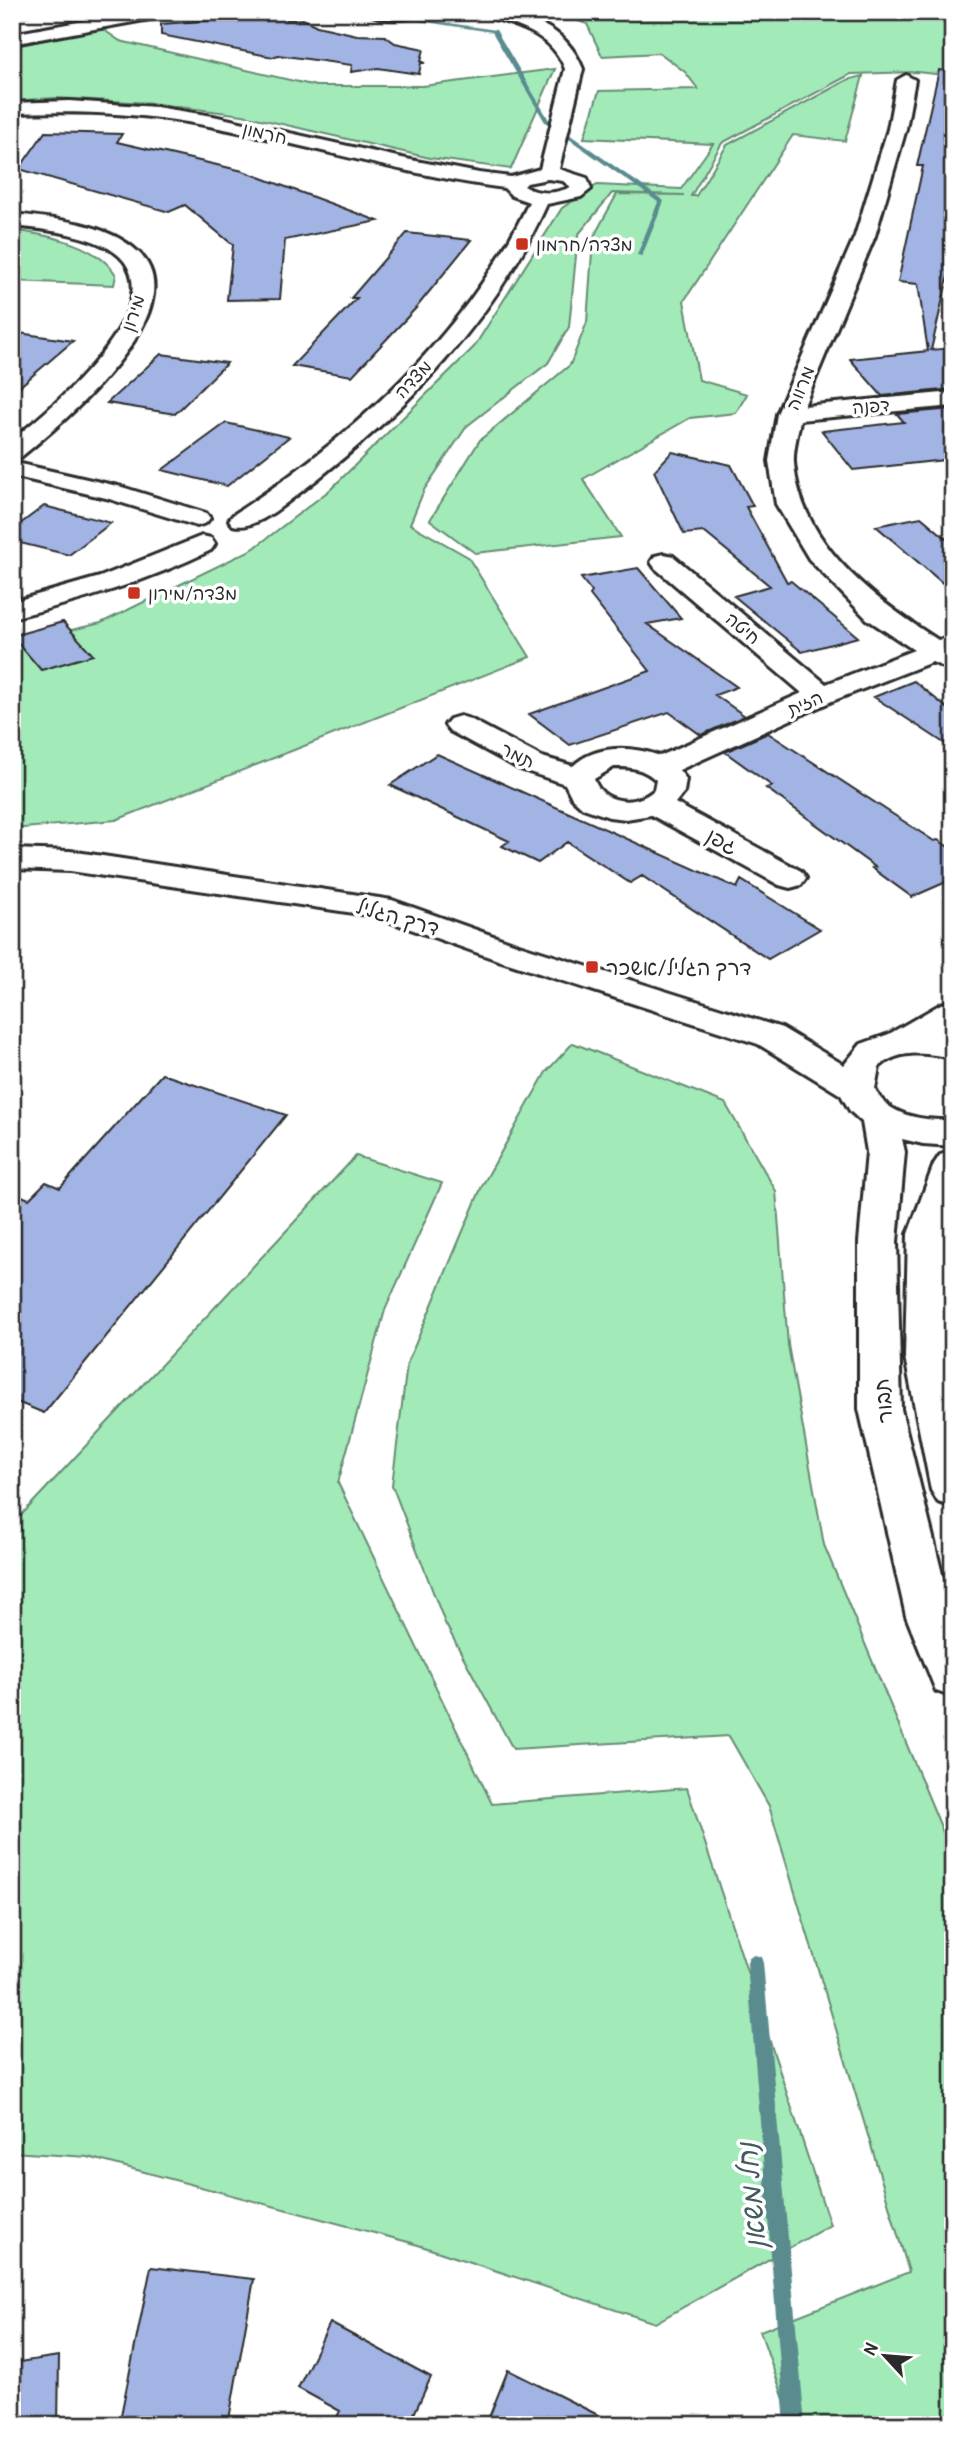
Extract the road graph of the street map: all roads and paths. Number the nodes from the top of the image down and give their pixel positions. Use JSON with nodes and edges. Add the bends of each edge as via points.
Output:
{"nodes":[{"id":1,"x":104,"y":12,"type":"edge"},
{"id":2,"x":161,"y":12,"type":"edge"},
{"id":3,"x":376,"y":12,"type":"edge"},
{"id":4,"x":417,"y":12,"type":"edge"},
{"id":5,"x":487,"y":12,"type":"edge"},
{"id":6,"x":506,"y":15,"type":"edge"},
{"id":7,"x":12,"y":29,"type":"edge"},
{"id":8,"x":12,"y":39,"type":"edge"},
{"id":9,"x":906,"y":80,"type":"dead end"},
{"id":10,"x":12,"y":108,"type":"edge"},
{"id":11,"x":548,"y":173,"type":"junction"},
{"id":12,"x":514,"y":183,"type":"junction"},
{"id":13,"x":540,"y":198,"type":"junction"},
{"id":14,"x":12,"y":220,"type":"edge"},
{"id":15,"x":953,"y":399,"type":"edge"},
{"id":16,"x":789,"y":414,"type":"junction"},
{"id":17,"x":12,"y":452,"type":"edge"},
{"id":18,"x":12,"y":469,"type":"edge"},
{"id":19,"x":199,"y":531,"type":"junction"},
{"id":20,"x":664,"y":562,"type":"dead end"},
{"id":21,"x":12,"y":610,"type":"edge"},
{"id":22,"x":946,"y":652,"type":"edge"},
{"id":23,"x":822,"y":695,"type":"junction"},
{"id":24,"x":460,"y":725,"type":"dead end"},
{"id":25,"x":660,"y":766,"type":"junction"},
{"id":26,"x":579,"y":778,"type":"junction"},
{"id":27,"x":654,"y":805,"type":"junction"},
{"id":28,"x":12,"y":859,"type":"edge"},
{"id":29,"x":790,"y":878,"type":"dead end"},
{"id":30,"x":953,"y":1012,"type":"edge"},
{"id":31,"x":770,"y":1036,"type":"junction"},
{"id":32,"x":890,"y":1046,"type":"junction"},
{"id":33,"x":953,"y":1047,"type":"edge"},
{"id":34,"x":868,"y":1103,"type":"junction"},
{"id":35,"x":953,"y":1133,"type":"edge"},
{"id":36,"x":953,"y":1164,"type":"edge"},
{"id":37,"x":953,"y":1490,"type":"edge"},
{"id":38,"x":953,"y":1677,"type":"edge"}],
"edges":[{"from":1,"to":7,"type":"street"},
{"from":2,"to":8,"type":"street"},
{"from":3,"to":4,"type":"street"},
{"from":5,"to":6,"type":"street"},
{"from":6,"to":11,"type":"street","via":[[555,40],[572,61],[574,69]]},
{"from":9,"to":16,"type":"street","name":"מרווה","via":[[897,129],[864,236]]},
{"from":10,"to":12,"type":"street","name":"חרמון","via":[[108,109],[178,116],[240,126],[413,168]]},
{"from":11,"to":12,"type":"street"},
{"from":11,"to":13,"type":"street","via":[[575,178],[581,189],[561,197]]},
{"from":12,"to":13,"type":"street","via":[[519,192]]},
{"from":13,"to":19,"type":"street","name":"מצדה","via":[[497,280],[393,399],[319,466],[242,520],[246,532],[236,540],[220,544]]},
{"from":14,"to":17,"type":"street","name":"מירון","via":[[67,229],[117,246],[134,258],[142,273],[138,312],[107,364],[64,409]]},
{"from":15,"to":16,"type":"street","name":"דפנה"},
{"from":16,"to":22,"type":"street","name":"מרווה","via":[[781,461],[789,504],[818,553],[877,613]]},
{"from":18,"to":19,"type":"street","via":[[113,492]]},
{"from":19,"to":21,"type":"street","via":[[112,582]]},
{"from":20,"to":23,"type":"street","name":"חיטה"},
{"from":22,"to":23,"type":"street","name":"הזית"},
{"from":23,"to":25,"type":"street","name":"הזית"},
{"from":24,"to":26,"type":"street","name":"תמר","via":[[531,763]]},
{"from":25,"to":26,"type":"street","via":[[612,758],[596,762]]},
{"from":25,"to":27,"type":"street","via":[[672,786]]},
{"from":26,"to":27,"type":"street","via":[[582,792],[596,804],[632,810]]},
{"from":27,"to":29,"type":"street","name":"גפן"},
{"from":28,"to":31,"type":"street","name":"דרך הגליל","via":[[70,861],[380,907]]},
{"from":30,"to":32,"type":"street"},
{"from":31,"to":32,"type":"street","name":"דרך הגליל"},
{"from":31,"to":34,"type":"street","name":"דרך הגליל"},
{"from":32,"to":33,"type":"street","name":"דרך הגליל","via":[[923,1041]]},
{"from":32,"to":34,"type":"street","via":[[865,1060],[857,1073]]},
{"from":34,"to":35,"type":"street","name":"דרך הגליל","via":[[896,1127],[917,1133]]},
{"from":34,"to":38,"type":"street","name":"תבור","via":[[886,1152],[878,1242],[880,1409],[929,1616]]},
{"from":36,"to":37,"type":"street","via":[[927,1234],[926,1357]]}]}
